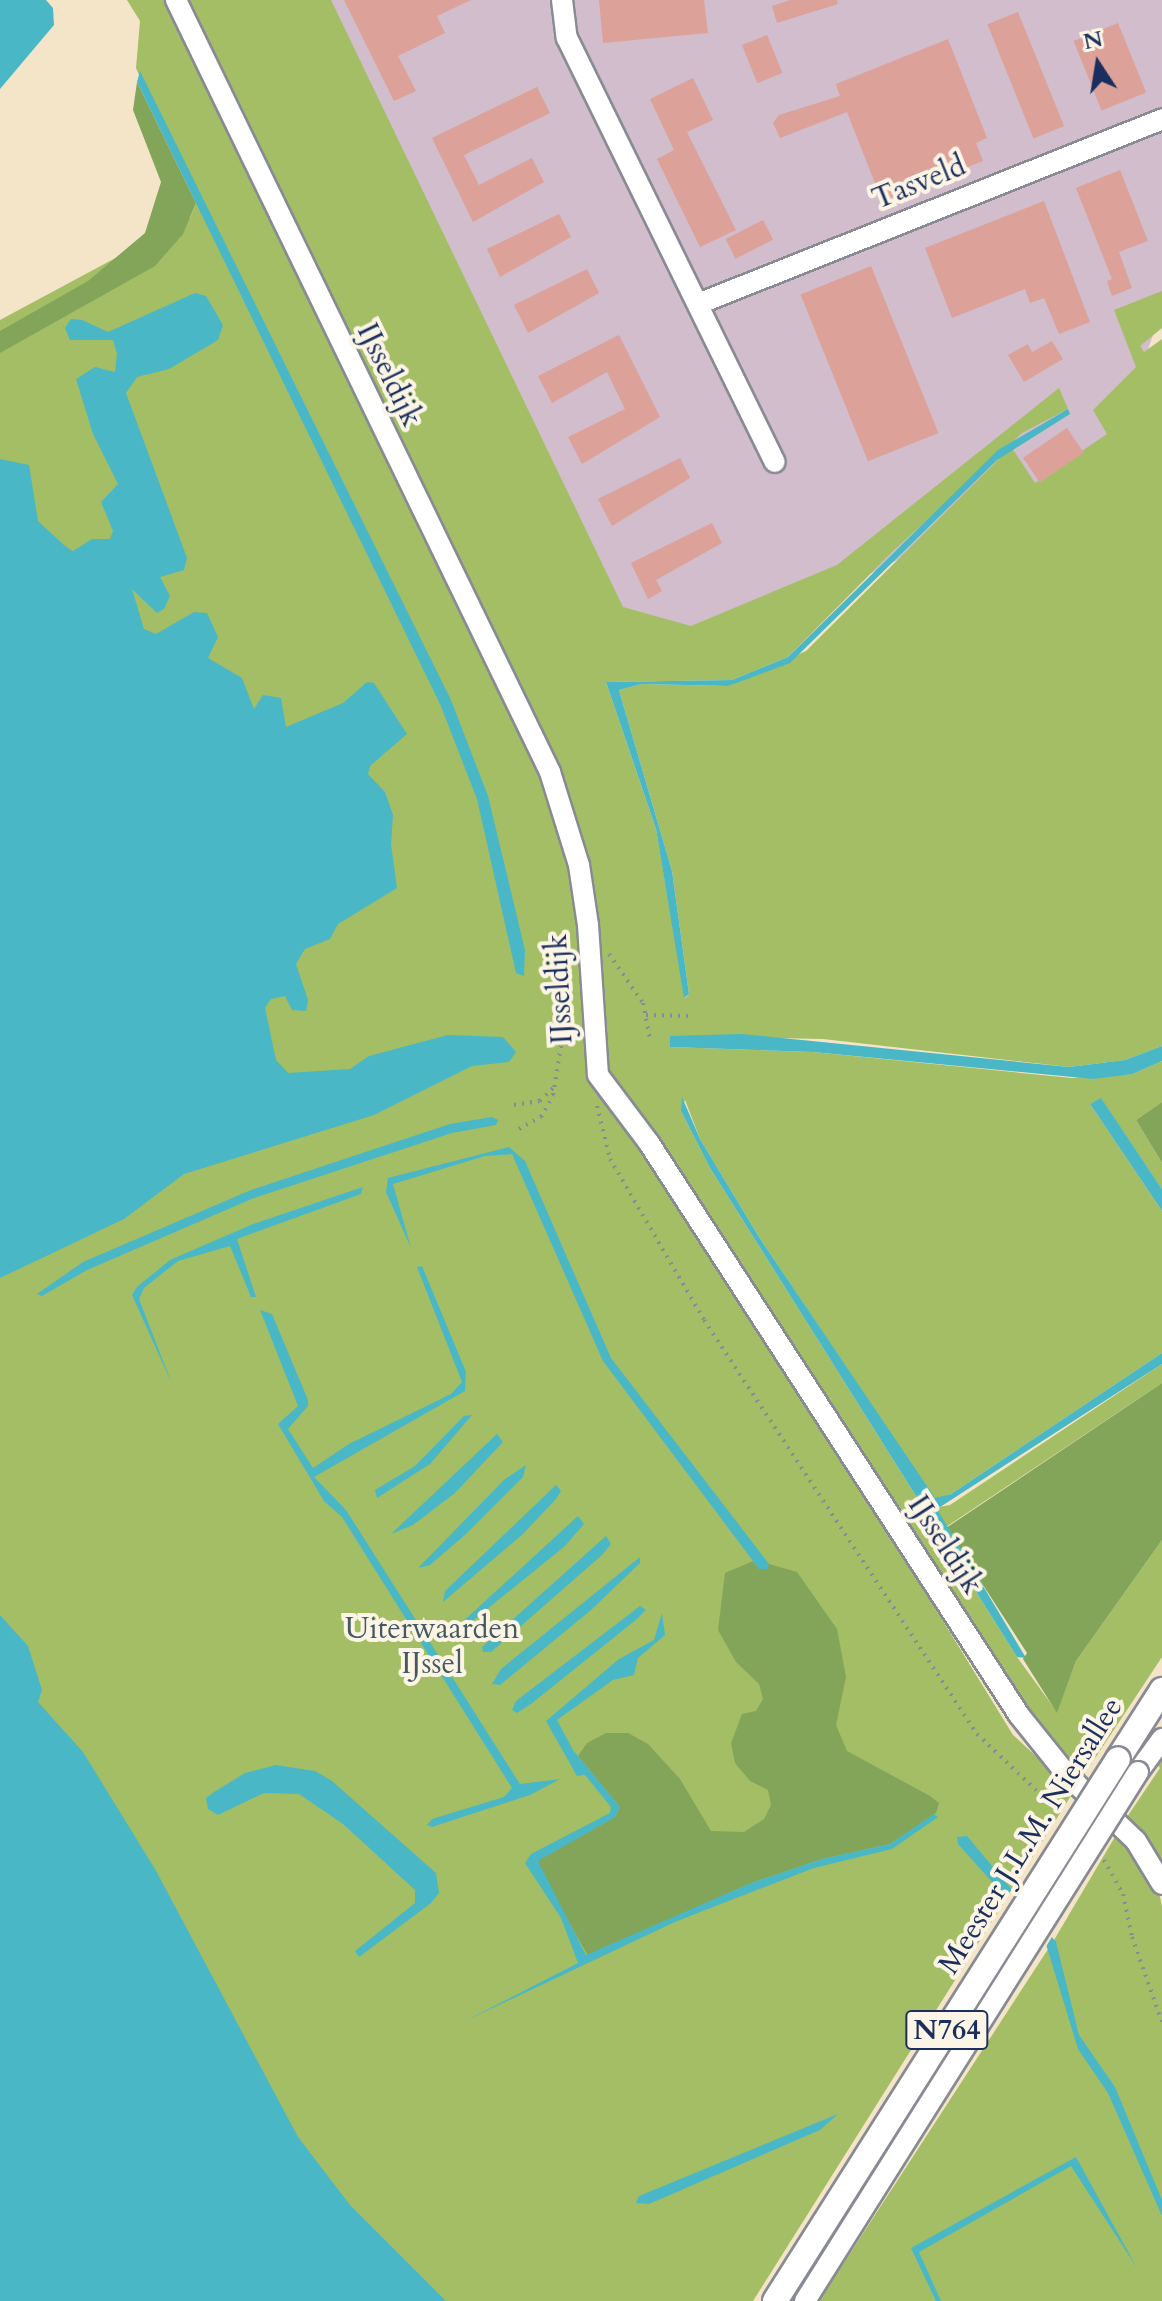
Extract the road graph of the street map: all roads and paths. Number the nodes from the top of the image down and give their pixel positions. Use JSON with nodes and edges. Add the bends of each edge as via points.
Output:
{"nodes":[{"id":1,"x":176,"y":0,"type":"edge"},
{"id":2,"x":562,"y":0,"type":"edge"},
{"id":3,"x":1162,"y":119,"type":"edge"},
{"id":4,"x":698,"y":304,"type":"junction"},
{"id":5,"x":775,"y":462,"type":"dead end"},
{"id":6,"x":646,"y":1015,"type":"dead end"},
{"id":7,"x":691,"y":1016,"type":"dead end"},
{"id":8,"x":598,"y":1075,"type":"junction"},
{"id":9,"x":554,"y":1087,"type":"dead end"},
{"id":10,"x":514,"y":1105,"type":"dead end"},
{"id":11,"x":1162,"y":1690,"type":"edge"},
{"id":12,"x":1162,"y":1739,"type":"edge"},
{"id":13,"x":1128,"y":1765,"type":"junction"},
{"id":14,"x":1064,"y":1818,"type":"dead end"},
{"id":15,"x":1102,"y":1858,"type":"dead end"},
{"id":16,"x":1162,"y":1883,"type":"edge"},
{"id":17,"x":1162,"y":2022,"type":"edge"},
{"id":18,"x":775,"y":2301,"type":"edge"},
{"id":19,"x":805,"y":2301,"type":"edge"}],
"edges":[{"from":1,"to":8,"type":"street","name":"IJsseldijk","via":[[550,772],[579,865]]},
{"from":2,"to":4,"type":"street","via":[[567,38]]},
{"from":3,"to":4,"type":"street","name":"Tasveld"},
{"from":4,"to":5,"type":"street"},
{"from":6,"to":7,"type":"path"},
{"from":8,"to":14,"type":"path","via":[[599,1124],[610,1159],[704,1320],[977,1734]]},
{"from":8,"to":16,"type":"street","name":"IJsseldijk","via":[[649,1143],[1019,1715],[1067,1775],[1136,1841]]},
{"from":9,"to":10,"type":"path","via":[[540,1101]]},
{"from":11,"to":13,"type":"main road","name":"Meester J.L.M. Niersallee","number":"N764"},
{"from":12,"to":13,"type":"street","name":"Meester J.L.M. Niersallee"},
{"from":13,"to":18,"type":"main road","name":"Meester J.L.M. Niersallee","number":"N764","bridge":true},
{"from":13,"to":19,"type":"street","name":"Meester J.L.M. Niersallee","bridge":true},
{"from":15,"to":17,"type":"path","via":[[1123,1894]]}]}
